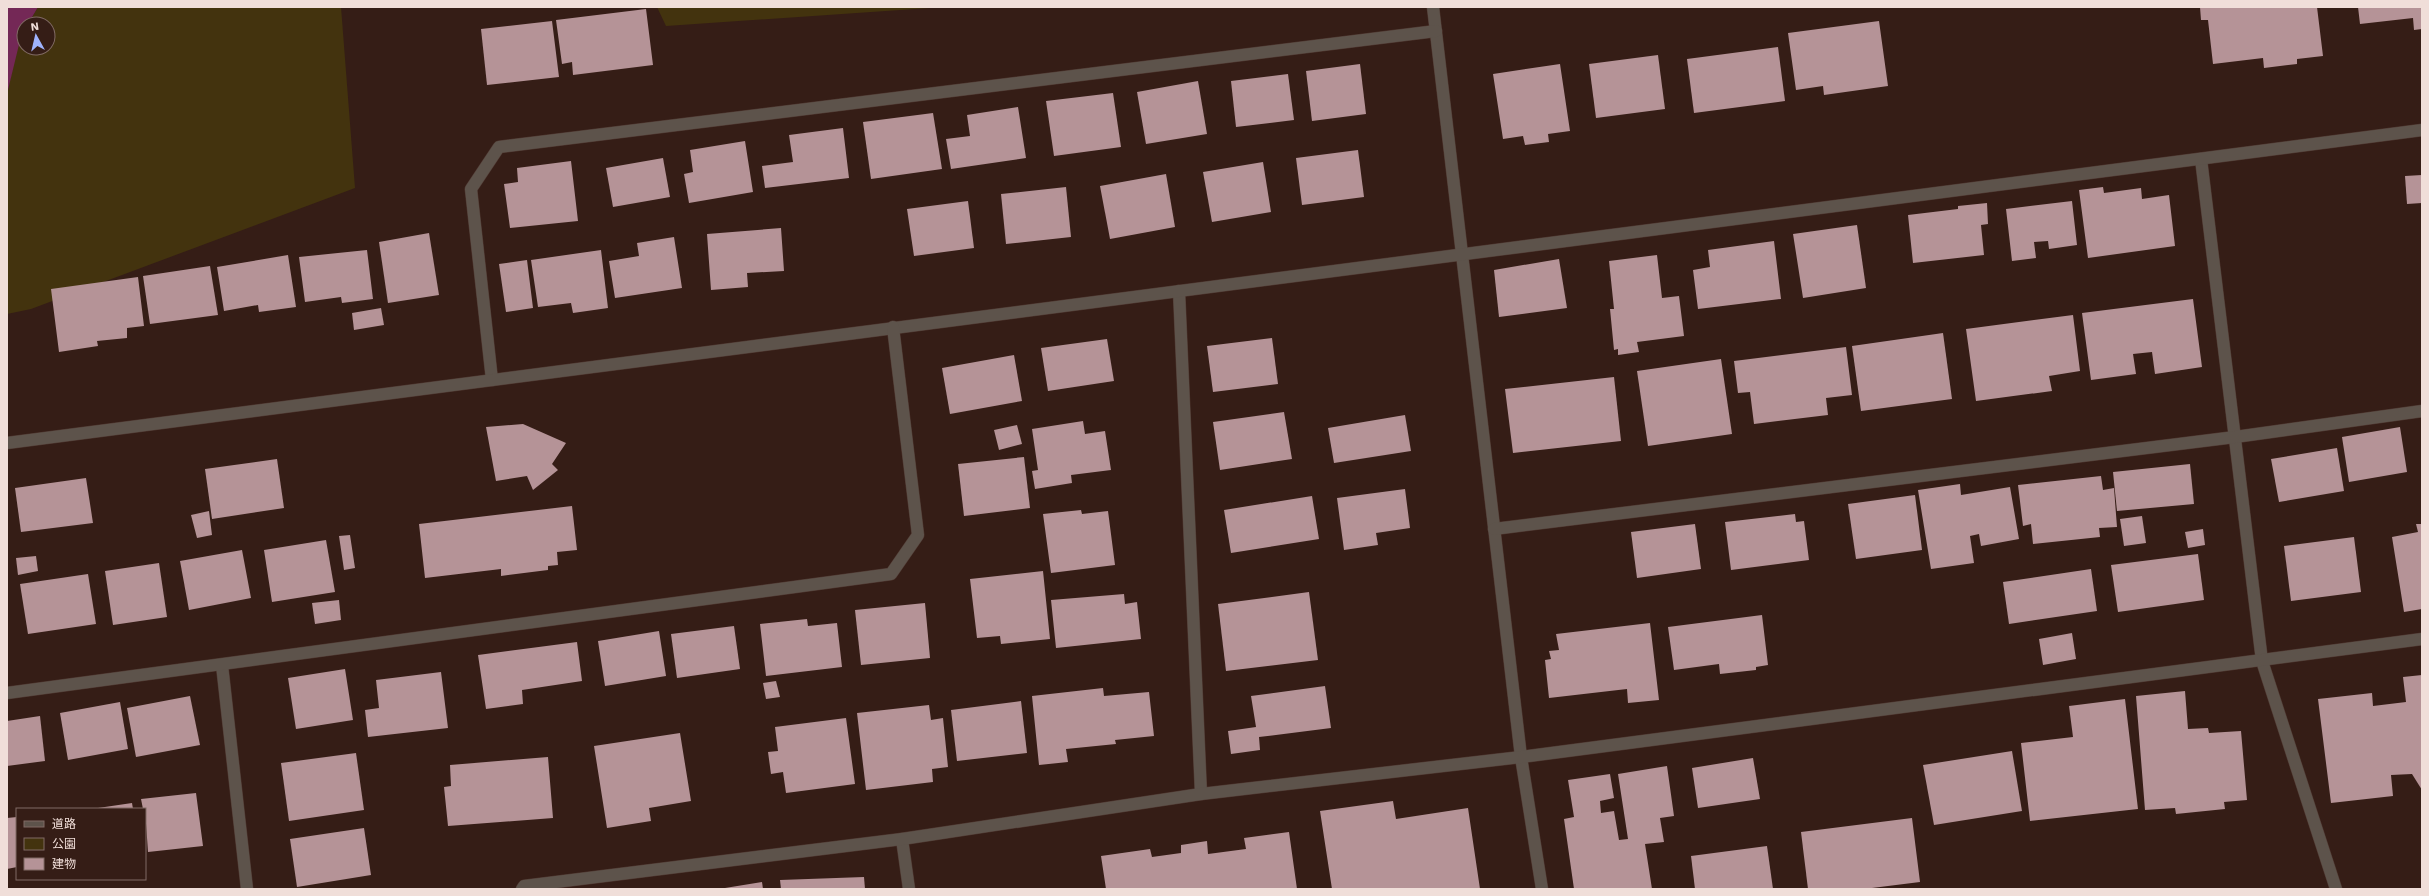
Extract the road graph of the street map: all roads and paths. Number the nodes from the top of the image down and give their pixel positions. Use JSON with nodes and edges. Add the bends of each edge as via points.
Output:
{"nodes":[{"id":1,"x":1433,"y":7,"type":"edge"},
{"id":2,"x":1436,"y":31,"type":"junction"},
{"id":3,"x":2422,"y":130,"type":"edge"},
{"id":4,"x":2201,"y":159,"type":"junction"},
{"id":5,"x":1462,"y":254,"type":"junction"},
{"id":6,"x":1179,"y":291,"type":"junction"},
{"id":7,"x":893,"y":327,"type":"junction"},
{"id":8,"x":492,"y":380,"type":"junction"},
{"id":9,"x":2422,"y":411,"type":"edge"},
{"id":10,"x":2235,"y":437,"type":"junction"},
{"id":11,"x":7,"y":443,"type":"edge"},
{"id":12,"x":1494,"y":529,"type":"junction"},
{"id":13,"x":2422,"y":639,"type":"edge"},
{"id":14,"x":2262,"y":661,"type":"junction"},
{"id":15,"x":222,"y":665,"type":"junction"},
{"id":16,"x":7,"y":691,"type":"edge"},
{"id":17,"x":1521,"y":757,"type":"junction"},
{"id":18,"x":1201,"y":794,"type":"junction"},
{"id":19,"x":902,"y":839,"type":"junction"},
{"id":20,"x":247,"y":889,"type":"edge"},
{"id":21,"x":522,"y":889,"type":"edge"},
{"id":22,"x":908,"y":889,"type":"edge"},
{"id":23,"x":1542,"y":889,"type":"edge"},
{"id":24,"x":2336,"y":889,"type":"edge"}],
"edges":[{"from":1,"to":2,"type":"street"},
{"from":2,"to":5,"type":"street"},
{"from":2,"to":8,"type":"street","via":[[499,147],[471,189]]},
{"from":3,"to":4,"type":"street"},
{"from":4,"to":5,"type":"street"},
{"from":4,"to":10,"type":"street"},
{"from":5,"to":6,"type":"street"},
{"from":5,"to":12,"type":"street"},
{"from":6,"to":7,"type":"street"},
{"from":6,"to":18,"type":"street"},
{"from":7,"to":8,"type":"street"},
{"from":7,"to":15,"type":"street","via":[[918,535],[891,574]]},
{"from":8,"to":11,"type":"street"},
{"from":9,"to":10,"type":"street"},
{"from":10,"to":12,"type":"street"},
{"from":10,"to":14,"type":"street"},
{"from":12,"to":17,"type":"street"},
{"from":13,"to":14,"type":"street"},
{"from":14,"to":17,"type":"street"},
{"from":14,"to":24,"type":"street"},
{"from":15,"to":16,"type":"street"},
{"from":15,"to":20,"type":"street"},
{"from":17,"to":18,"type":"street"},
{"from":17,"to":23,"type":"street"},
{"from":18,"to":19,"type":"street"},
{"from":19,"to":21,"type":"street","via":[[524,886]]},
{"from":19,"to":22,"type":"street"}]}
